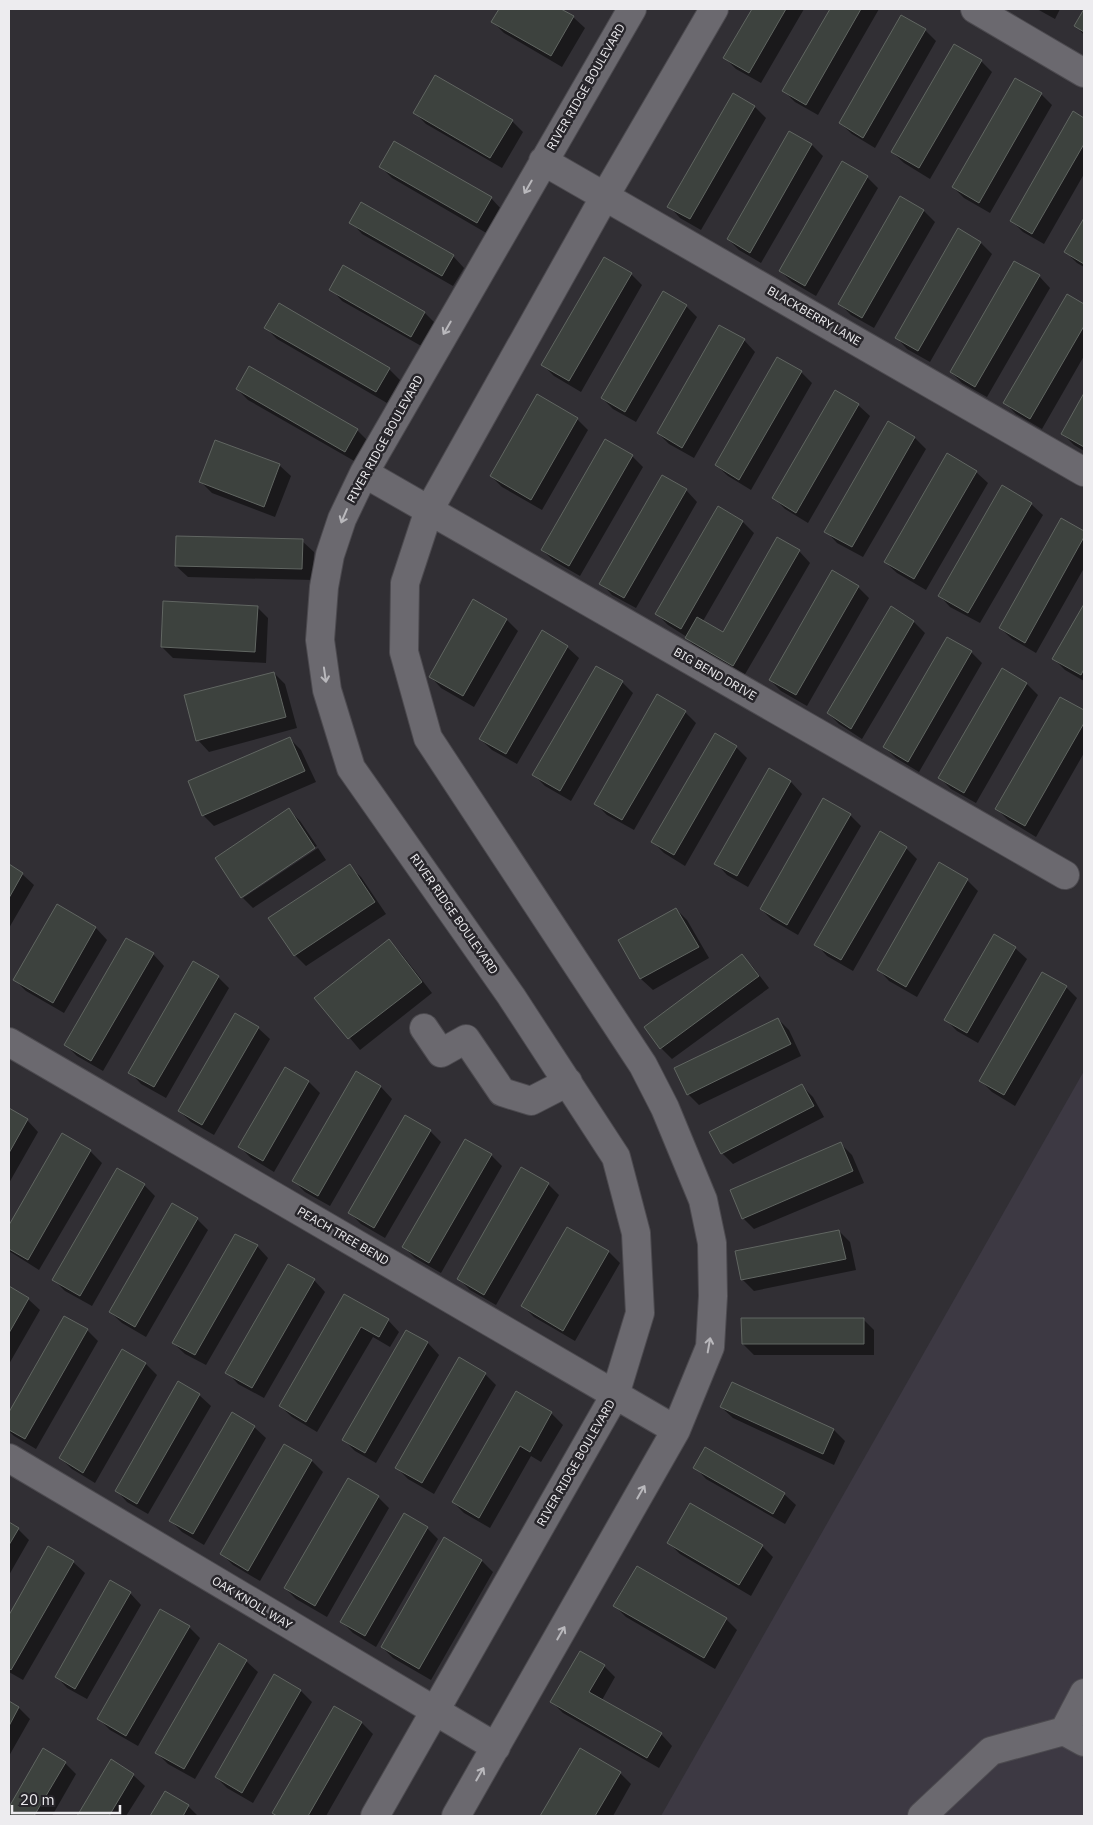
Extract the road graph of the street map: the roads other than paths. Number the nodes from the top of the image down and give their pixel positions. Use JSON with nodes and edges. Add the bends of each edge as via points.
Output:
{"nodes":[{"id":1,"x":632,"y":9,"type":"edge"},
{"id":2,"x":714,"y":9,"type":"edge"},
{"id":3,"x":975,"y":9,"type":"edge"},
{"id":4,"x":1084,"y":73,"type":"edge"},
{"id":5,"x":543,"y":161,"type":"junction"},
{"id":6,"x":605,"y":196,"type":"junction"},
{"id":7,"x":1084,"y":472,"type":"edge"},
{"id":8,"x":364,"y":473,"type":"junction"},
{"id":9,"x":429,"y":510,"type":"junction"},
{"id":10,"x":1066,"y":875,"type":"dead end"},
{"id":11,"x":424,"y":1028,"type":"dead end"},
{"id":12,"x":9,"y":1042,"type":"edge"},
{"id":13,"x":568,"y":1082,"type":"junction"},
{"id":14,"x":615,"y":1395,"type":"junction"},
{"id":15,"x":676,"y":1430,"type":"junction"},
{"id":16,"x":9,"y":1458,"type":"edge"},
{"id":17,"x":1084,"y":1694,"type":"edge"},
{"id":18,"x":435,"y":1712,"type":"junction"},
{"id":19,"x":1074,"y":1736,"type":"edge"},
{"id":20,"x":496,"y":1747,"type":"junction"},
{"id":21,"x":375,"y":1816,"type":"edge"},
{"id":22,"x":456,"y":1816,"type":"edge"},
{"id":23,"x":922,"y":1816,"type":"edge"}],
"edges":[{"from":1,"to":5,"type":"street","name":"RIVER RIDGE BOULEVARD"},
{"from":2,"to":6,"type":"street"},
{"from":3,"to":4,"type":"street"},
{"from":5,"to":6,"type":"street","name":"BLACKBERRY LANE"},
{"from":5,"to":8,"type":"street","name":"RIVER RIDGE BOULEVARD","one_way":true},
{"from":6,"to":7,"type":"street","name":"BLACKBERRY LANE"},
{"from":6,"to":9,"type":"street"},
{"from":8,"to":9,"type":"street","name":"BIG BEND DRIVE"},
{"from":8,"to":13,"type":"street","name":"RIVER RIDGE BOULEVARD","one_way":true,"via":[[342,519],[330,555],[320,640],[327,690],[352,768],[512,996]]},
{"from":9,"to":10,"type":"street","name":"BIG BEND DRIVE"},
{"from":15,"to":9,"type":"street","one_way":true,"via":[[710,1347],[712,1244],[703,1200],[665,1108],[642,1066],[428,738],[404,652],[405,583]]},
{"from":11,"to":13,"type":"street","via":[[441,1053],[466,1039],[502,1092],[531,1101]]},
{"from":12,"to":14,"type":"street","name":"PEACH TREE BEND"},
{"from":13,"to":14,"type":"street","name":"RIVER RIDGE BOULEVARD","via":[[616,1157],[636,1233],[640,1313]]},
{"from":14,"to":15,"type":"street","name":"PEACH TREE BEND"},
{"from":14,"to":18,"type":"street","name":"RIVER RIDGE BOULEVARD"},
{"from":20,"to":15,"type":"street","one_way":true},
{"from":16,"to":18,"type":"street","name":"OAK KNOLL WAY"},
{"from":17,"to":19,"type":"street"},
{"from":18,"to":20,"type":"street","name":"OAK KNOLL WAY"},
{"from":18,"to":21,"type":"street","name":"RIVER RIDGE BOULEVARD"},
{"from":19,"to":23,"type":"street","via":[[991,1751]]},
{"from":22,"to":20,"type":"street","one_way":true}]}
